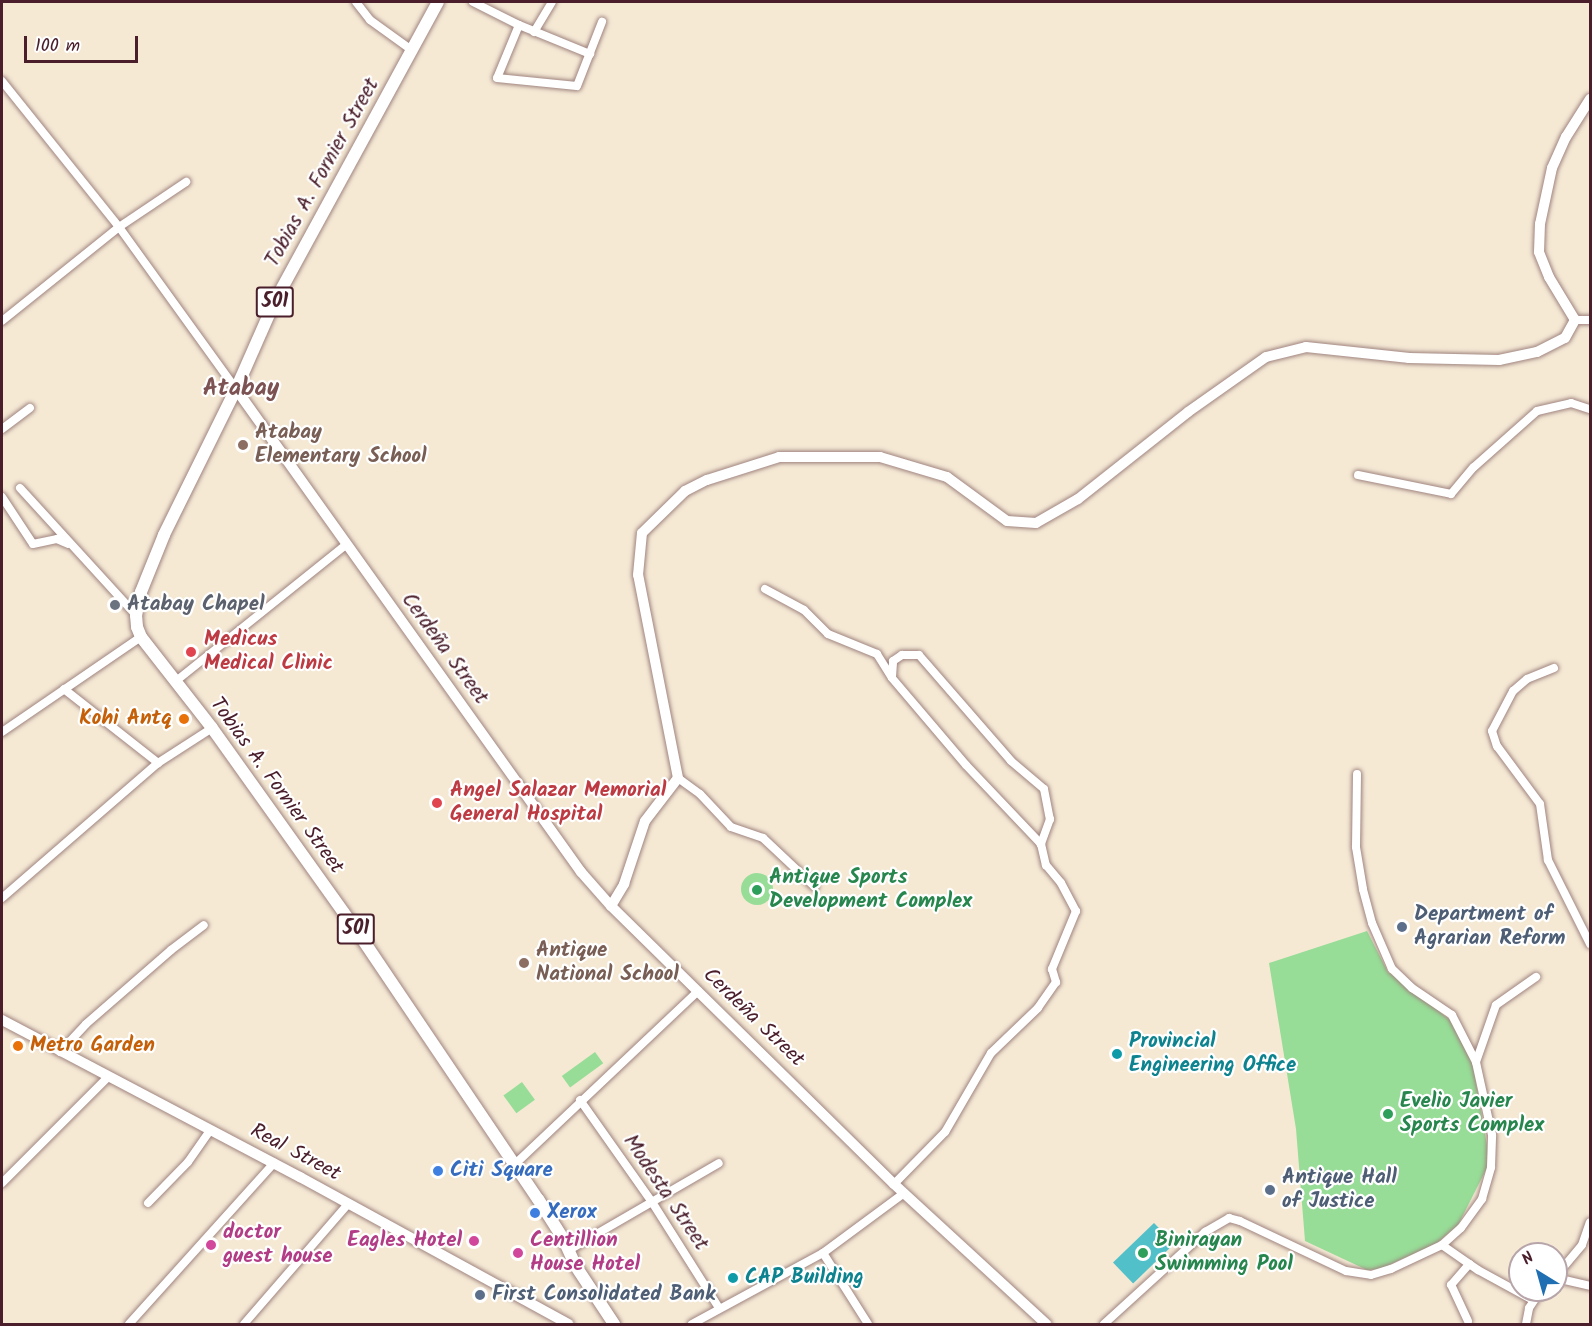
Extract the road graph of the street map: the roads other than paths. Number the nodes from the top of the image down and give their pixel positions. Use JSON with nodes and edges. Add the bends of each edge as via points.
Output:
{"nodes":[{"id":1,"x":356,"y":2,"type":"edge"},
{"id":2,"x":438,"y":2,"type":"edge"},
{"id":3,"x":474,"y":2,"type":"edge"},
{"id":4,"x":552,"y":2,"type":"edge"},
{"id":5,"x":602,"y":22,"type":"dead end"},
{"id":6,"x":519,"y":26,"type":"junction"},
{"id":7,"x":534,"y":32,"type":"junction"},
{"id":8,"x":412,"y":51,"type":"junction"},
{"id":9,"x":590,"y":54,"type":"junction"},
{"id":10,"x":2,"y":81,"type":"edge"},
{"id":11,"x":1590,"y":99,"type":"edge"},
{"id":12,"x":186,"y":183,"type":"dead end"},
{"id":13,"x":119,"y":227,"type":"junction"},
{"id":14,"x":1575,"y":320,"type":"junction"},
{"id":15,"x":1590,"y":320,"type":"edge"},
{"id":16,"x":2,"y":321,"type":"edge"},
{"id":17,"x":236,"y":389,"type":"junction"},
{"id":18,"x":30,"y":408,"type":"dead end"},
{"id":19,"x":1590,"y":409,"type":"edge"},
{"id":20,"x":2,"y":429,"type":"edge"},
{"id":21,"x":1358,"y":474,"type":"dead end"},
{"id":22,"x":20,"y":488,"type":"dead end"},
{"id":23,"x":2,"y":497,"type":"edge"},
{"id":24,"x":73,"y":545,"type":"junction"},
{"id":25,"x":346,"y":545,"type":"junction"},
{"id":26,"x":765,"y":589,"type":"dead end"},
{"id":27,"x":136,"y":615,"type":"junction"},
{"id":28,"x":141,"y":637,"type":"junction"},
{"id":29,"x":1554,"y":668,"type":"dead end"},
{"id":30,"x":892,"y":678,"type":"junction"},
{"id":31,"x":176,"y":681,"type":"junction"},
{"id":32,"x":64,"y":689,"type":"junction"},
{"id":33,"x":212,"y":728,"type":"junction"},
{"id":34,"x":2,"y":732,"type":"edge"},
{"id":35,"x":158,"y":763,"type":"junction"},
{"id":36,"x":1357,"y":774,"type":"dead end"},
{"id":37,"x":678,"y":778,"type":"junction"},
{"id":38,"x":1041,"y":844,"type":"junction"},
{"id":39,"x":815,"y":887,"type":"dead end"},
{"id":40,"x":2,"y":898,"type":"edge"},
{"id":41,"x":611,"y":906,"type":"junction"},
{"id":42,"x":204,"y":925,"type":"dead end"},
{"id":43,"x":1590,"y":944,"type":"edge"},
{"id":44,"x":1536,"y":976,"type":"dead end"},
{"id":45,"x":698,"y":991,"type":"junction"},
{"id":46,"x":2,"y":1020,"type":"edge"},
{"id":47,"x":60,"y":1052,"type":"junction"},
{"id":48,"x":1476,"y":1062,"type":"junction"},
{"id":49,"x":108,"y":1077,"type":"junction"},
{"id":50,"x":580,"y":1100,"type":"junction"},
{"id":51,"x":210,"y":1130,"type":"junction"},
{"id":52,"x":274,"y":1163,"type":"junction"},
{"id":53,"x":719,"y":1163,"type":"dead end"},
{"id":54,"x":513,"y":1166,"type":"junction"},
{"id":55,"x":2,"y":1183,"type":"edge"},
{"id":56,"x":894,"y":1184,"type":"junction"},
{"id":57,"x":904,"y":1193,"type":"junction"},
{"id":58,"x":652,"y":1202,"type":"junction"},
{"id":59,"x":148,"y":1203,"type":"dead end"},
{"id":60,"x":348,"y":1204,"type":"junction"},
{"id":61,"x":1590,"y":1222,"type":"edge"},
{"id":62,"x":1442,"y":1245,"type":"junction"},
{"id":63,"x":569,"y":1250,"type":"junction"},
{"id":64,"x":823,"y":1253,"type":"junction"},
{"id":65,"x":1568,"y":1262,"type":"edge"},
{"id":66,"x":1468,"y":1264,"type":"junction"},
{"id":67,"x":1568,"y":1280,"type":"edge"},
{"id":68,"x":1508,"y":1286,"type":"edge"},
{"id":69,"x":1590,"y":1286,"type":"edge"},
{"id":70,"x":1532,"y":1302,"type":"edge"},
{"id":71,"x":719,"y":1308,"type":"junction"},
{"id":72,"x":1468,"y":1321,"type":"dead end"},
{"id":73,"x":129,"y":1324,"type":"edge"},
{"id":74,"x":244,"y":1324,"type":"edge"},
{"id":75,"x":568,"y":1324,"type":"edge"},
{"id":76,"x":614,"y":1324,"type":"edge"},
{"id":77,"x":621,"y":1324,"type":"edge"},
{"id":78,"x":692,"y":1324,"type":"edge"},
{"id":79,"x":868,"y":1324,"type":"edge"},
{"id":80,"x":1046,"y":1324,"type":"edge"},
{"id":81,"x":1104,"y":1324,"type":"edge"},
{"id":82,"x":1526,"y":1324,"type":"edge"}],
"edges":[{"from":1,"to":8,"type":"street","via":[[370,20]]},
{"from":2,"to":8,"type":"main road","name":"Tobias A. Fornier Street","number":"501"},
{"from":3,"to":6,"type":"street"},
{"from":4,"to":7,"type":"street"},
{"from":5,"to":9,"type":"street"},
{"from":6,"to":7,"type":"street"},
{"from":6,"to":9,"type":"street","via":[[497,78],[577,86]]},
{"from":7,"to":9,"type":"street"},
{"from":8,"to":17,"type":"main road","name":"Tobias A. Fornier Street","number":"501","via":[[274,303]]},
{"from":10,"to":13,"type":"street"},
{"from":11,"to":14,"type":"main road","via":[[1552,168],[1540,224],[1539,252]]},
{"from":12,"to":13,"type":"street"},
{"from":13,"to":16,"type":"street"},
{"from":13,"to":17,"type":"street"},
{"from":14,"to":15,"type":"street"},
{"from":14,"to":37,"type":"main road","via":[[1564,338],[1537,352],[1499,360],[1409,358],[1306,347],[1266,357],[1188,412],[1078,499],[1036,523],[1007,521],[946,477],[880,457],[779,457],[685,491],[642,533],[638,575]]},
{"from":17,"to":25,"type":"main road","name":"Cerdeña Street"},
{"from":17,"to":27,"type":"main road","name":"Tobias A. Fornier Street","number":"501","via":[[164,536]]},
{"from":18,"to":20,"type":"street"},
{"from":19,"to":21,"type":"street","via":[[1570,403],[1537,411],[1474,467],[1451,494]]},
{"from":22,"to":24,"type":"street"},
{"from":23,"to":24,"type":"street","via":[[33,544],[57,539]]},
{"from":24,"to":27,"type":"street"},
{"from":25,"to":31,"type":"street"},
{"from":25,"to":41,"type":"main road","name":"Cerdeña Street","via":[[581,872]]},
{"from":26,"to":30,"type":"street","via":[[804,609],[828,634],[877,654]]},
{"from":27,"to":28,"type":"main road","name":"Tobias A. Fornier Street","number":"501"},
{"from":28,"to":31,"type":"main road","name":"Tobias A. Fornier Street","number":"501"},
{"from":28,"to":32,"type":"street"},
{"from":29,"to":43,"type":"street","via":[[1513,691],[1492,731],[1497,746],[1540,804],[1548,860]]},
{"from":30,"to":38,"type":"street","via":[[966,765]]},
{"from":30,"to":38,"type":"street","via":[[893,661],[902,655],[919,655],[1011,761],[1044,789],[1050,819]]},
{"from":31,"to":33,"type":"main road","name":"Tobias A. Fornier Street","number":"501"},
{"from":32,"to":34,"type":"street"},
{"from":32,"to":35,"type":"street"},
{"from":33,"to":35,"type":"street"},
{"from":33,"to":54,"type":"main road","name":"Tobias A. Fornier Street","number":"501","via":[[357,930]]},
{"from":35,"to":40,"type":"street"},
{"from":36,"to":48,"type":"street","via":[[1356,847],[1372,923],[1392,969],[1452,1015]]},
{"from":37,"to":39,"type":"street","via":[[700,794],[731,827],[763,838]]},
{"from":37,"to":41,"type":"main road","via":[[645,821],[624,884]]},
{"from":38,"to":56,"type":"street","via":[[1046,865],[1076,911],[1052,969],[1056,982],[1038,1008],[991,1053],[945,1132]]},
{"from":41,"to":45,"type":"main road","name":"Cerdeña Street"},
{"from":42,"to":47,"type":"street","via":[[86,1024]]},
{"from":44,"to":48,"type":"street","via":[[1496,1005]]},
{"from":45,"to":50,"type":"street"},
{"from":45,"to":56,"type":"main road","name":"Cerdeña Street"},
{"from":46,"to":47,"type":"main road","name":"Real Street"},
{"from":47,"to":49,"type":"main road","name":"Real Street"},
{"from":48,"to":62,"type":"street","via":[[1492,1135],[1491,1167],[1482,1199],[1461,1228]]},
{"from":49,"to":51,"type":"main road","name":"Real Street"},
{"from":49,"to":55,"type":"street"},
{"from":50,"to":54,"type":"street"},
{"from":50,"to":58,"type":"street","name":"Modesta Street"},
{"from":51,"to":52,"type":"main road","name":"Real Street"},
{"from":51,"to":59,"type":"street","via":[[188,1162]]},
{"from":52,"to":60,"type":"main road","name":"Real Street"},
{"from":52,"to":73,"type":"street"},
{"from":53,"to":58,"type":"street"},
{"from":54,"to":63,"type":"main road","name":"Tobias A. Fornier Street","number":"501"},
{"from":56,"to":57,"type":"main road","name":"Cerdeña Street"},
{"from":57,"to":64,"type":"street"},
{"from":57,"to":80,"type":"main road","name":"Cerdeña Street"},
{"from":58,"to":63,"type":"street"},
{"from":58,"to":71,"type":"street","name":"Modesta Street"},
{"from":60,"to":74,"type":"street"},
{"from":60,"to":75,"type":"main road","name":"Real Street"},
{"from":61,"to":65,"type":"street","via":[[1582,1245]]},
{"from":62,"to":66,"type":"street"},
{"from":62,"to":81,"type":"street","via":[[1391,1269],[1358,1275],[1229,1218],[1205,1232]]},
{"from":63,"to":76,"type":"main road","name":"Tobias A. Fornier Street","number":"501"},
{"from":63,"to":77,"type":"main road","name":"Tobias A. Fornier Street","number":"501"},
{"from":64,"to":71,"type":"street"},
{"from":64,"to":79,"type":"street"},
{"from":66,"to":68,"type":"street"},
{"from":66,"to":72,"type":"street","via":[[1451,1285]]},
{"from":67,"to":69,"type":"street"},
{"from":70,"to":82,"type":"street"},
{"from":71,"to":78,"type":"street"}]}
